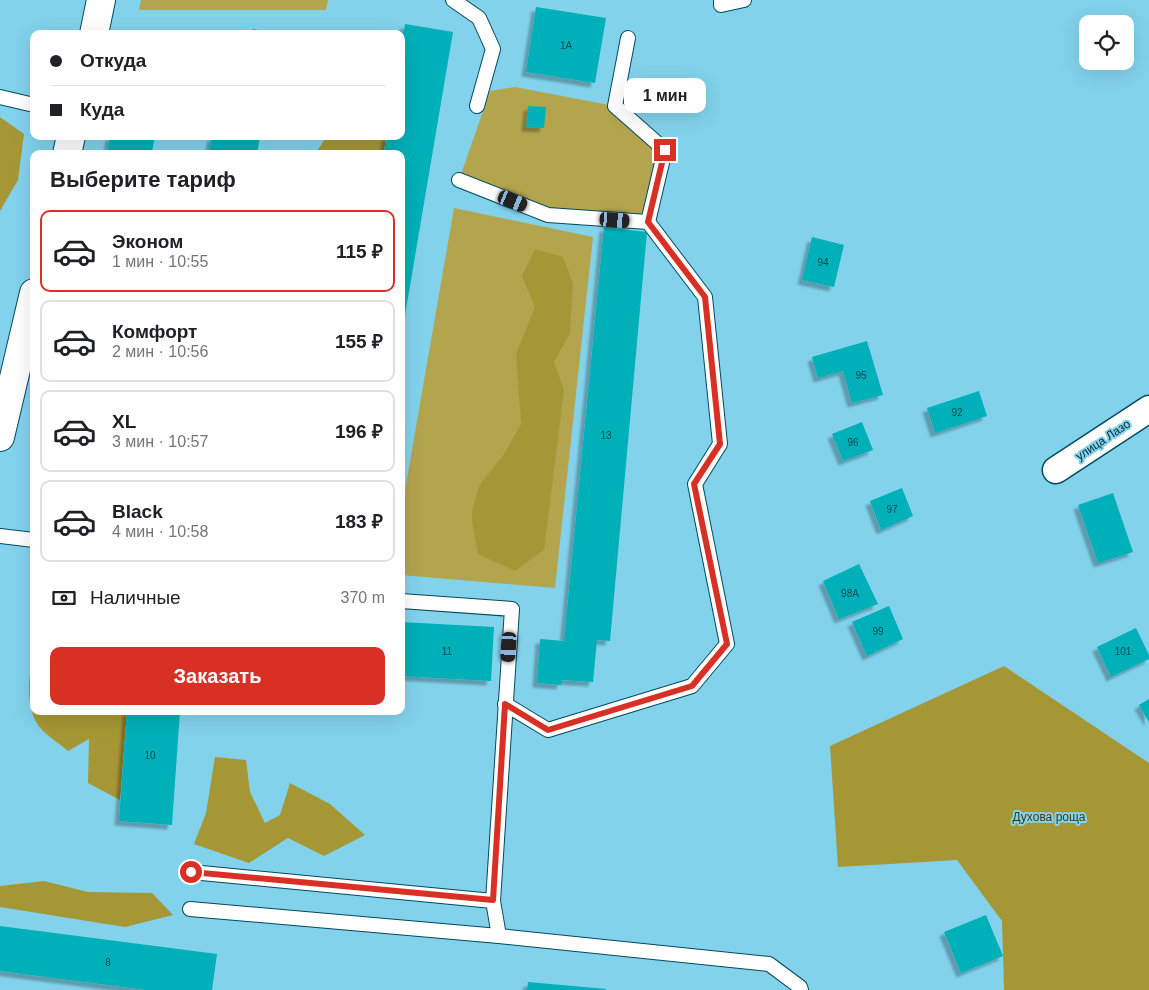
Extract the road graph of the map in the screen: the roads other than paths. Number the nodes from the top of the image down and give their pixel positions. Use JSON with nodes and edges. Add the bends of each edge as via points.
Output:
{"nodes":[{"id":1,"x":101,"y":0,"type":"edge"},
{"id":2,"x":452,"y":0,"type":"edge"},
{"id":3,"x":721,"y":0,"type":"edge"},
{"id":4,"x":744,"y":0,"type":"edge"},
{"id":5,"x":95,"y":30,"type":"edge"},
{"id":6,"x":628,"y":38,"type":"dead end"},
{"id":7,"x":0,"y":97,"type":"edge"},
{"id":8,"x":30,"y":104,"type":"edge"},
{"id":9,"x":477,"y":106,"type":"dead end"},
{"id":10,"x":460,"y":180,"type":"dead end"},
{"id":11,"x":648,"y":222,"type":"junction"},
{"id":12,"x":30,"y":310,"type":"edge"},
{"id":13,"x":1149,"y":409,"type":"edge"},
{"id":14,"x":0,"y":437,"type":"edge"},
{"id":15,"x":1056,"y":470,"type":"dead end"},
{"id":16,"x":0,"y":536,"type":"edge"},
{"id":17,"x":30,"y":540,"type":"edge"},
{"id":18,"x":405,"y":601,"type":"edge"},
{"id":19,"x":505,"y":704,"type":"junction"},
{"id":20,"x":191,"y":872,"type":"dead end"},
{"id":21,"x":493,"y":900,"type":"junction"},
{"id":22,"x":190,"y":909,"type":"dead end"},
{"id":23,"x":499,"y":936,"type":"junction"},
{"id":24,"x":801,"y":990,"type":"edge"}],
"edges":[{"from":1,"to":5,"type":"street"},
{"from":2,"to":9,"type":"lane","via":[[479,18],[493,49]]},
{"from":3,"to":4,"type":"lane","via":[[721,5]]},
{"from":6,"to":11,"type":"lane","via":[[615,106],[665,150]]},
{"from":7,"to":8,"type":"lane"},
{"from":10,"to":11,"type":"lane","via":[[548,215]]},
{"from":11,"to":19,"type":"lane","via":[[705,297],[720,444],[694,484],[727,644],[692,686],[548,730]]},
{"from":12,"to":14,"type":"street"},
{"from":13,"to":15,"type":"street","name":"улица Лазо"},
{"from":16,"to":17,"type":"lane"},
{"from":18,"to":19,"type":"lane","via":[[512,609]]},
{"from":19,"to":21,"type":"lane"},
{"from":20,"to":21,"type":"lane"},
{"from":21,"to":23,"type":"lane"},
{"from":22,"to":23,"type":"lane"},
{"from":23,"to":24,"type":"lane","via":[[770,964]]}]}
